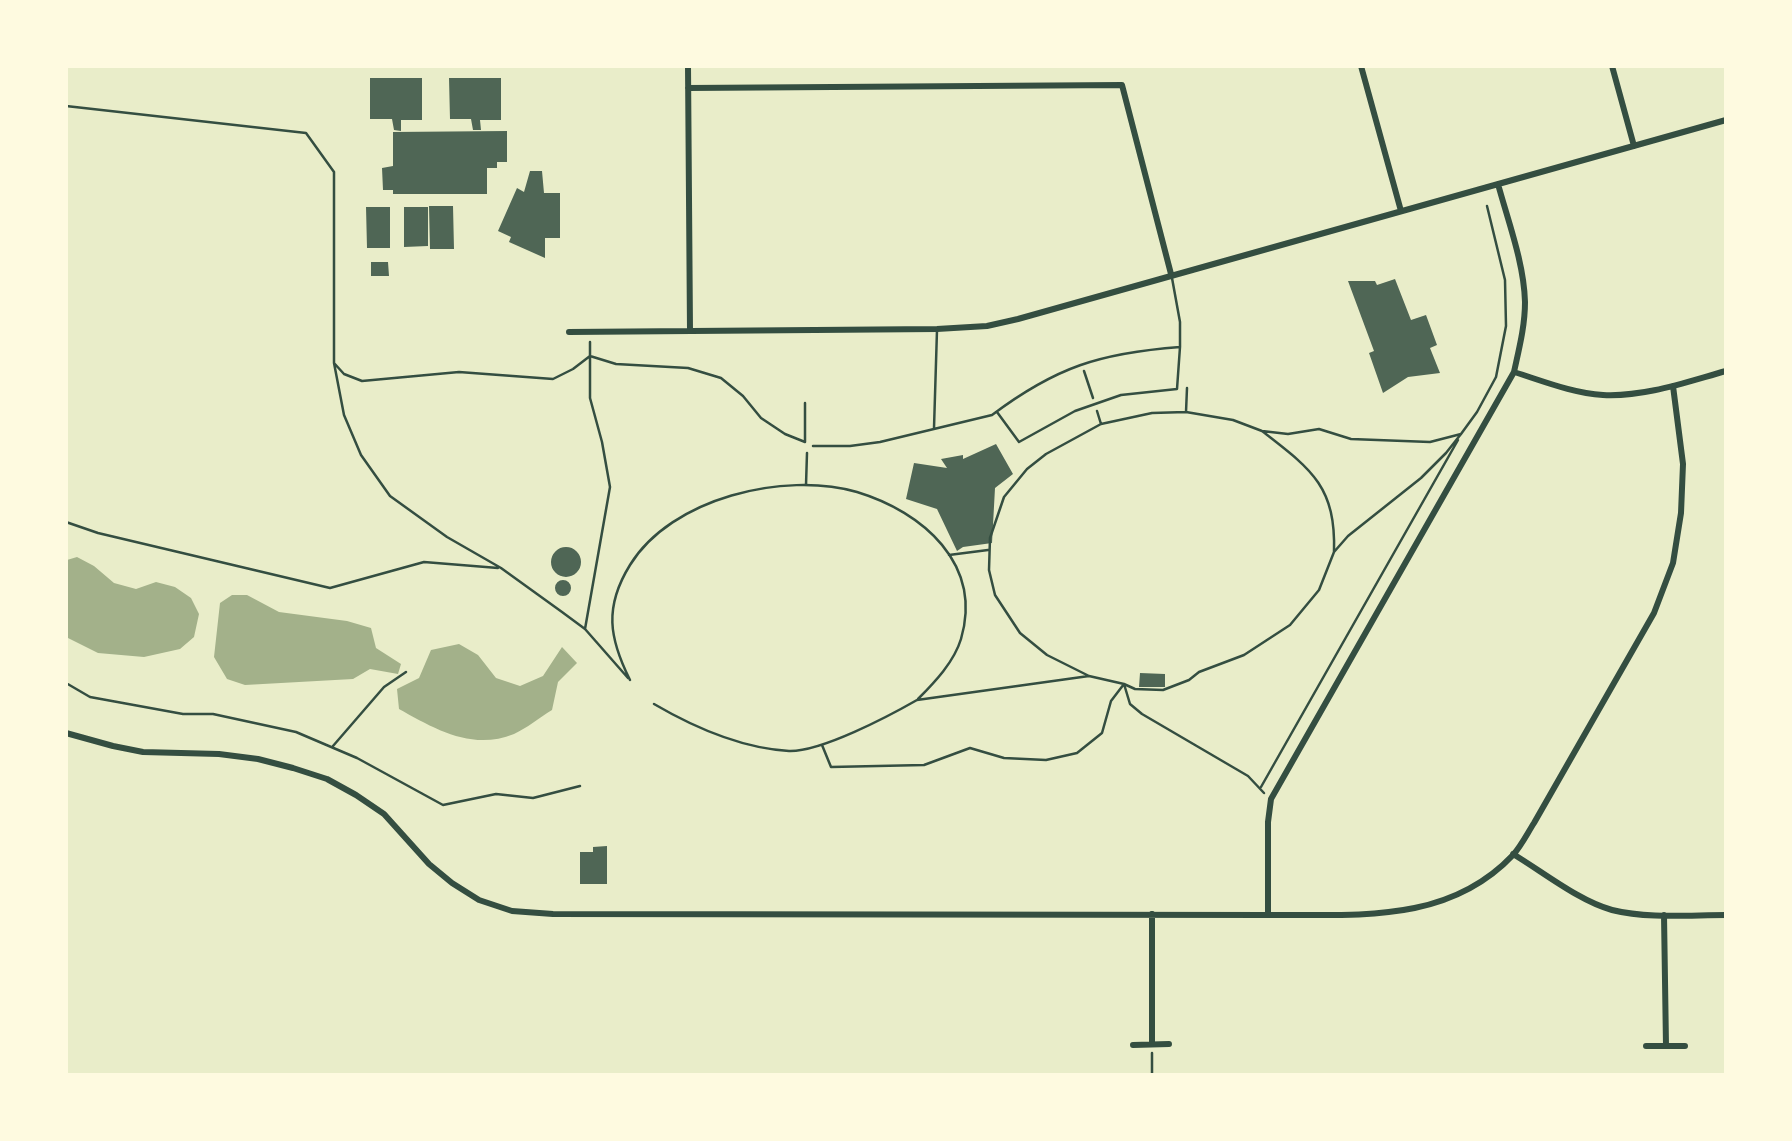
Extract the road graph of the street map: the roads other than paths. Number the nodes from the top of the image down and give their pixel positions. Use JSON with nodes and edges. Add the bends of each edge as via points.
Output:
{"nodes":[{"id":1,"x":688,"y":66,"type":"edge"},
{"id":2,"x":1362,"y":66,"type":"edge"},
{"id":3,"x":1612,"y":66,"type":"edge"},
{"id":4,"x":688,"y":88,"type":"junction"},
{"id":5,"x":1726,"y":120,"type":"edge"},
{"id":6,"x":1634,"y":146,"type":"junction"},
{"id":7,"x":1498,"y":184,"type":"junction"},
{"id":8,"x":1401,"y":211,"type":"junction"},
{"id":9,"x":1171,"y":274,"type":"junction"},
{"id":10,"x":937,"y":330,"type":"junction"},
{"id":11,"x":690,"y":331,"type":"junction"},
{"id":12,"x":569,"y":332,"type":"dead end"},
{"id":13,"x":1180,"y":347,"type":"junction"},
{"id":14,"x":1726,"y":371,"type":"edge"},
{"id":15,"x":1514,"y":372,"type":"junction"},
{"id":16,"x":1673,"y":386,"type":"junction"},
{"id":17,"x":997,"y":412,"type":"junction"},
{"id":18,"x":934,"y":428,"type":"junction"},
{"id":19,"x":813,"y":446,"type":"dead end"},
{"id":20,"x":66,"y":733,"type":"edge"},
{"id":21,"x":1513,"y":854,"type":"junction"},
{"id":22,"x":1152,"y":914,"type":"junction"},
{"id":23,"x":1268,"y":915,"type":"junction"},
{"id":24,"x":1664,"y":915,"type":"junction"},
{"id":25,"x":1726,"y":915,"type":"edge"},
{"id":26,"x":1152,"y":1044,"type":"junction"},
{"id":27,"x":1168,"y":1044,"type":"dead end"},
{"id":28,"x":1133,"y":1045,"type":"dead end"},
{"id":29,"x":1646,"y":1046,"type":"dead end"},
{"id":30,"x":1666,"y":1046,"type":"junction"},
{"id":31,"x":1685,"y":1046,"type":"dead end"}],
"edges":[{"from":1,"to":4,"type":"street"},
{"from":2,"to":8,"type":"street"},
{"from":3,"to":6,"type":"street"},
{"from":4,"to":9,"type":"street","via":[[1122,85]]},
{"from":4,"to":11,"type":"street"},
{"from":5,"to":6,"type":"street"},
{"from":6,"to":7,"type":"street"},
{"from":7,"to":8,"type":"street"},
{"from":7,"to":15,"type":"street","via":[[1525,300]]},
{"from":8,"to":9,"type":"street"},
{"from":9,"to":10,"type":"street","via":[[1018,319]]},
{"from":9,"to":13,"type":"lane"},
{"from":10,"to":11,"type":"street"},
{"from":10,"to":18,"type":"lane"},
{"from":11,"to":12,"type":"street"},
{"from":13,"to":17,"type":"lane","via":[[1133,351],[1082,363],[1048,378]]},
{"from":13,"to":17,"type":"lane","via":[[1177,388],[1121,395],[1075,411],[1019,442]]},
{"from":14,"to":16,"type":"street"},
{"from":15,"to":16,"type":"street","via":[[1573,391],[1605,395]]},
{"from":15,"to":23,"type":"street","via":[[1271,799]]},
{"from":16,"to":21,"type":"street","via":[[1683,464],[1673,564],[1654,613]]},
{"from":17,"to":18,"type":"lane"},
{"from":18,"to":19,"type":"lane","via":[[880,442]]},
{"from":20,"to":22,"type":"street","via":[[143,752],[258,759],[327,779],[384,814],[452,883],[480,900],[512,911]]},
{"from":21,"to":23,"type":"street","via":[[1476,884],[1423,908],[1376,914]]},
{"from":21,"to":24,"type":"street","via":[[1610,909]]},
{"from":22,"to":23,"type":"street"},
{"from":22,"to":26,"type":"street"},
{"from":24,"to":25,"type":"street"},
{"from":24,"to":30,"type":"street"},
{"from":26,"to":27,"type":"street"},
{"from":26,"to":28,"type":"street"},
{"from":29,"to":30,"type":"street"},
{"from":30,"to":31,"type":"street"}]}
